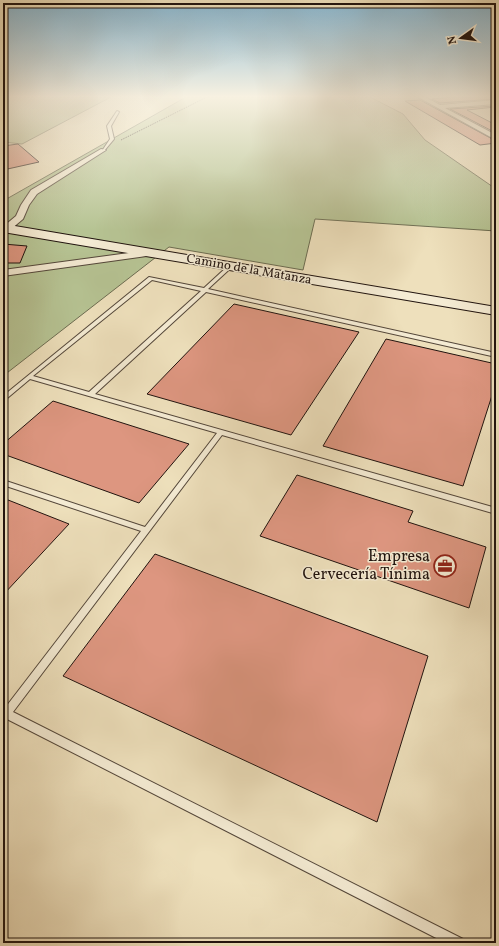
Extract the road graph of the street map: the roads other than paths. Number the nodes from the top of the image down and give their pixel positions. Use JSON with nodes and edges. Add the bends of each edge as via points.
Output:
{"nodes":[{"id":1,"x":109,"y":141,"type":"edge"},
{"id":2,"x":102,"y":150,"type":"joint"},
{"id":3,"x":5,"y":228,"type":"edge"},
{"id":4,"x":151,"y":253,"type":"junction"},
{"id":5,"x":231,"y":266,"type":"junction"},
{"id":6,"x":3,"y":273,"type":"edge"},
{"id":7,"x":205,"y":291,"type":"junction"},
{"id":8,"x":496,"y":312,"type":"edge"},
{"id":9,"x":496,"y":355,"type":"edge"},
{"id":10,"x":29,"y":377,"type":"junction"},
{"id":11,"x":90,"y":395,"type":"junction"},
{"id":12,"x":3,"y":399,"type":"edge"},
{"id":13,"x":221,"y":432,"type":"junction"},
{"id":14,"x":3,"y":482,"type":"edge"},
{"id":15,"x":496,"y":511,"type":"edge"},
{"id":16,"x":146,"y":530,"type":"junction"},
{"id":17,"x":4,"y":713,"type":"edge"},
{"id":18,"x":459,"y":943,"type":"edge"}],
"edges":[{"from":1,"to":2,"type":"lane"},
{"from":2,"to":3,"type":"street","via":[[34,192],[20,217]]},
{"from":3,"to":4,"type":"street","name":"Camino de la Matanza"},
{"from":4,"to":5,"type":"street","name":"Camino de la Matanza"},
{"from":4,"to":6,"type":"street"},
{"from":5,"to":7,"type":"lane"},
{"from":5,"to":8,"type":"street","name":"Camino de la Matanza"},
{"from":7,"to":9,"type":"lane"},
{"from":7,"to":10,"type":"lane","via":[[150,278]]},
{"from":7,"to":11,"type":"lane"},
{"from":10,"to":11,"type":"lane"},
{"from":10,"to":12,"type":"lane"},
{"from":11,"to":13,"type":"lane"},
{"from":13,"to":15,"type":"lane"},
{"from":13,"to":16,"type":"lane"},
{"from":14,"to":16,"type":"lane"},
{"from":16,"to":17,"type":"lane"},
{"from":17,"to":18,"type":"lane"}]}
